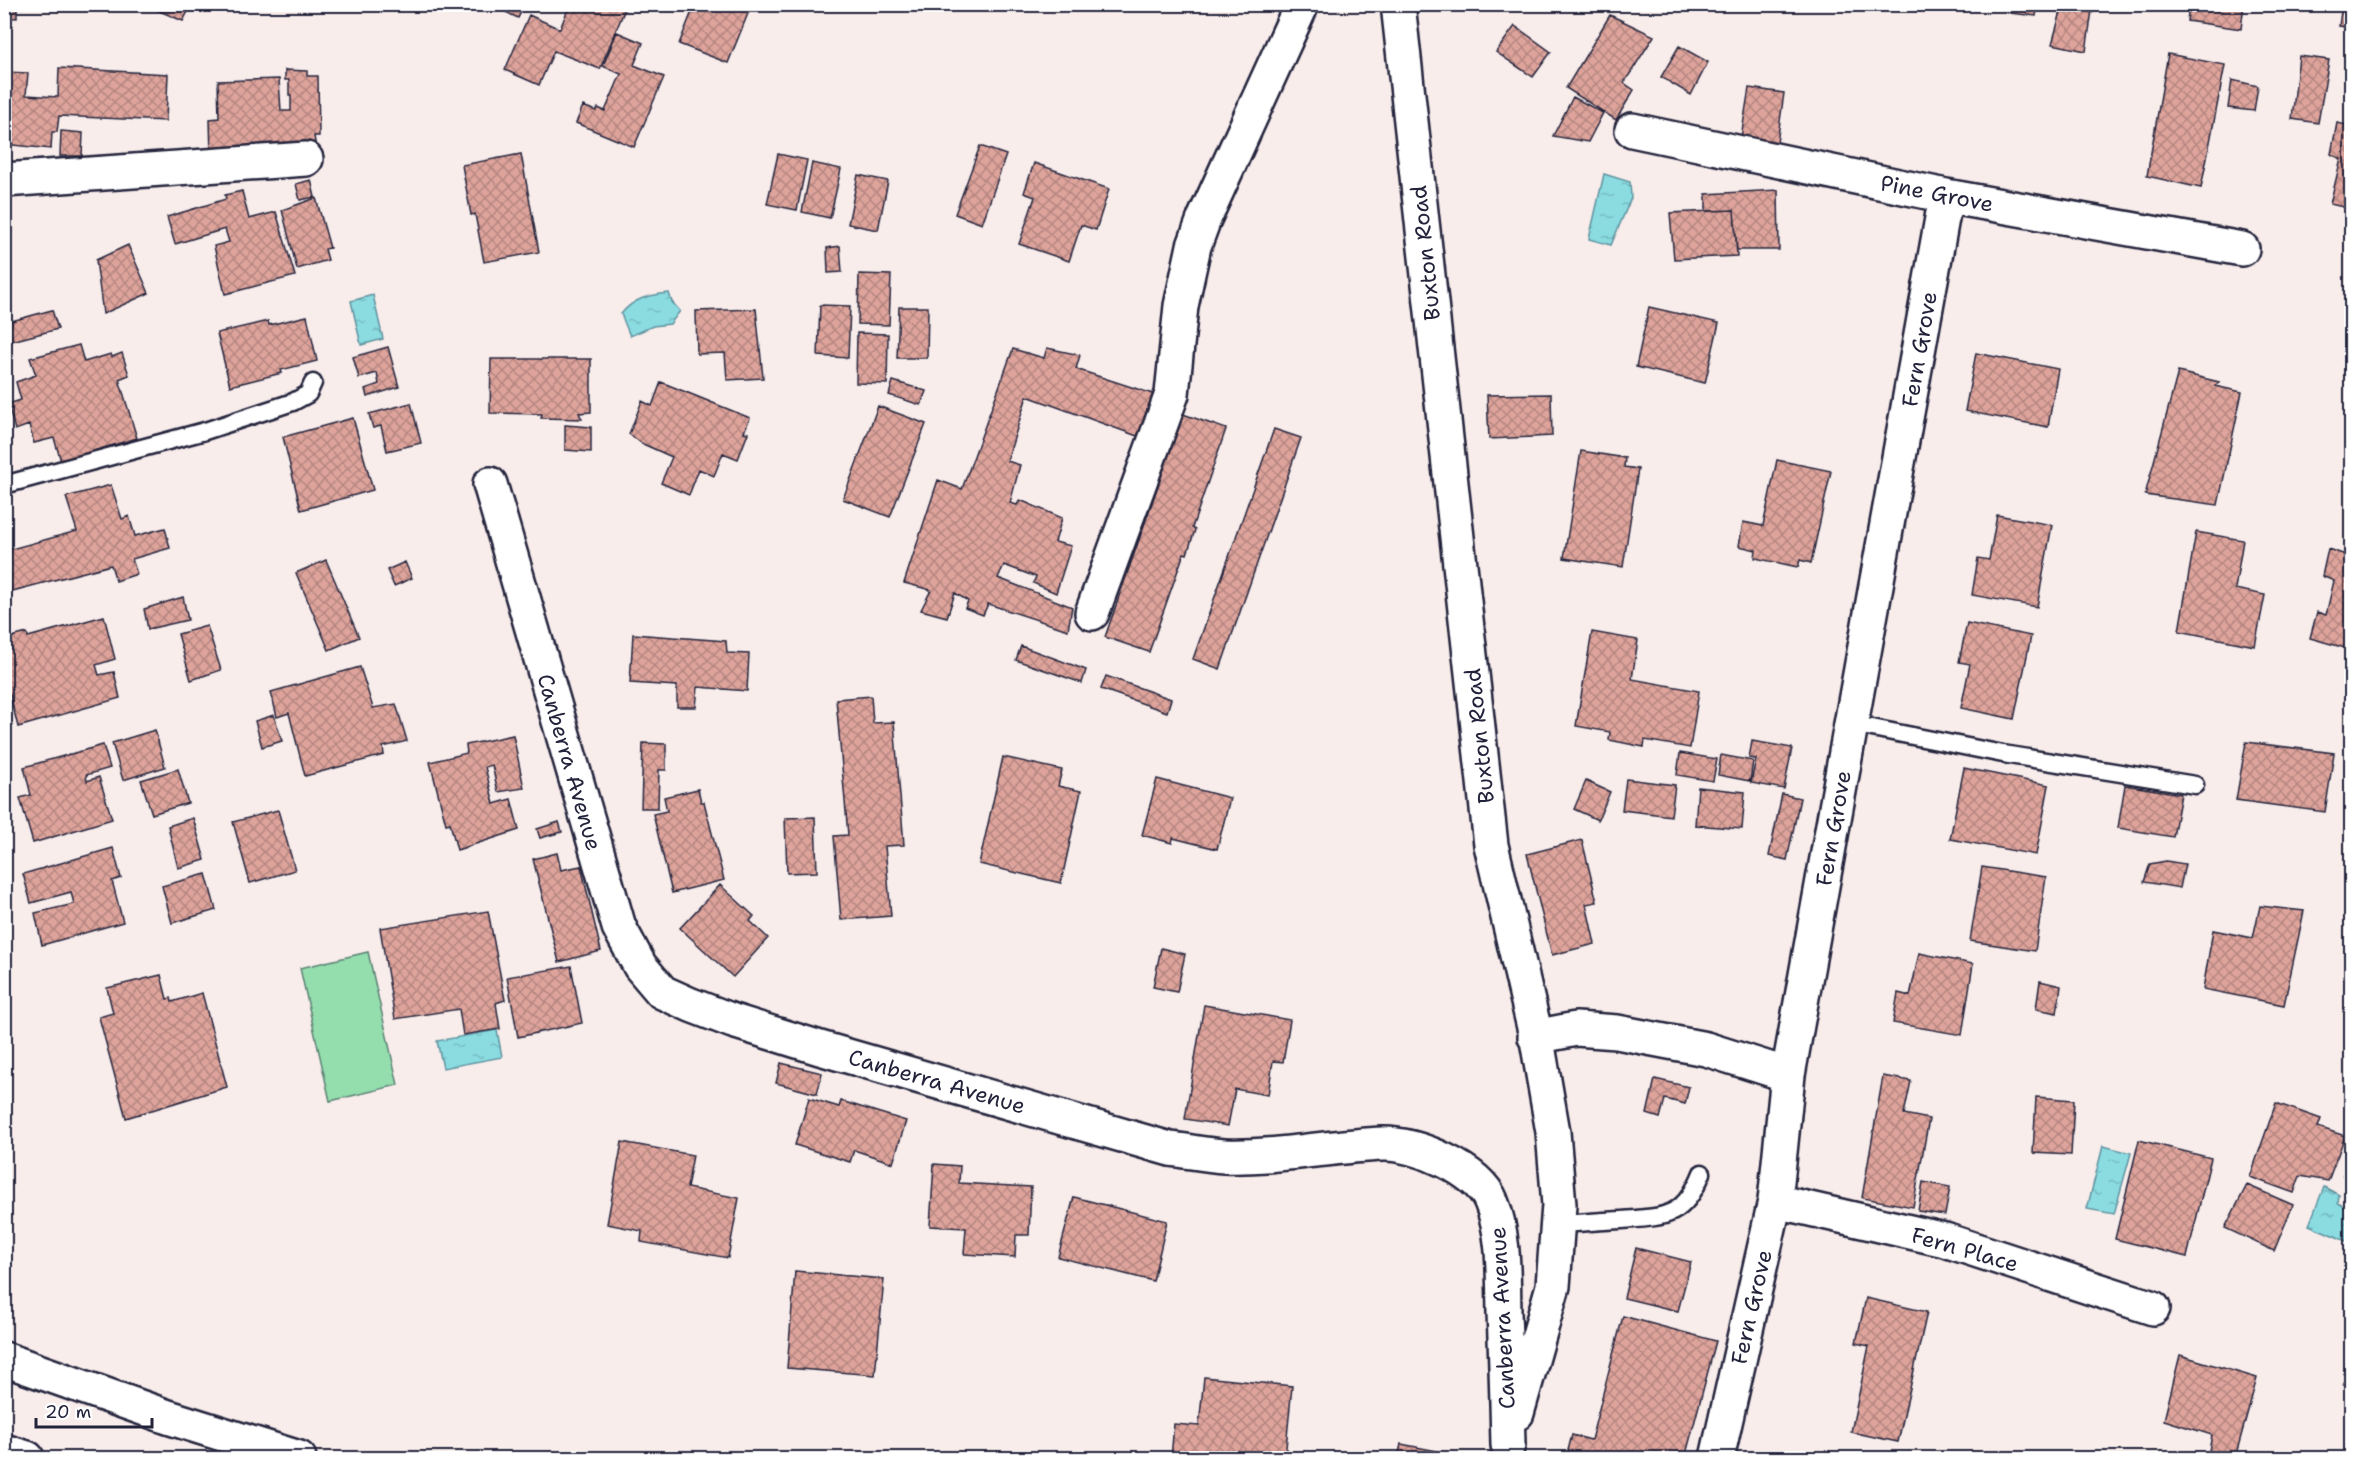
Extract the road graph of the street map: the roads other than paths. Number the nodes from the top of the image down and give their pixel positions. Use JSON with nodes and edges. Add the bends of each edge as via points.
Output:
{"nodes":[{"id":1,"x":1302,"y":4,"type":"edge"},
{"id":2,"x":1390,"y":8,"type":"edge"},
{"id":3,"x":1632,"y":130,"type":"dead end"},
{"id":4,"x":306,"y":159,"type":"dead end"},
{"id":5,"x":4,"y":180,"type":"edge"},
{"id":6,"x":1946,"y":196,"type":"junction"},
{"id":7,"x":2242,"y":249,"type":"dead end"},
{"id":8,"x":313,"y":383,"type":"dead end"},
{"id":9,"x":4,"y":484,"type":"edge"},
{"id":10,"x":490,"y":484,"type":"dead end"},
{"id":11,"x":1092,"y":613,"type":"dead end"},
{"id":12,"x":1852,"y":724,"type":"junction"},
{"id":13,"x":2195,"y":785,"type":"dead end"},
{"id":14,"x":1535,"y":1037,"type":"junction"},
{"id":15,"x":1788,"y":1075,"type":"junction"},
{"id":16,"x":1702,"y":1173,"type":"dead end"},
{"id":17,"x":1775,"y":1201,"type":"junction"},
{"id":18,"x":1557,"y":1224,"type":"junction"},
{"id":19,"x":2152,"y":1308,"type":"dead end"},
{"id":20,"x":4,"y":1359,"type":"edge"},
{"id":21,"x":4,"y":1451,"type":"edge"},
{"id":22,"x":1507,"y":1452,"type":"edge"},
{"id":23,"x":27,"y":1458,"type":"edge"},
{"id":24,"x":299,"y":1458,"type":"edge"},
{"id":25,"x":1717,"y":1458,"type":"edge"}],
"edges":[{"from":1,"to":11,"type":"street","via":[[1194,246],[1181,306],[1172,394]]},
{"from":2,"to":14,"type":"street","name":"Buxton Road","via":[[1491,845]]},
{"from":3,"to":6,"type":"street","name":"Pine Grove"},
{"from":4,"to":5,"type":"street"},
{"from":6,"to":7,"type":"street","name":"Pine Grove"},
{"from":6,"to":12,"type":"street","name":"Fern Grove"},
{"from":8,"to":9,"type":"lane","via":[[308,394],[293,402]]},
{"from":10,"to":22,"type":"street","name":"Canberra Avenue","via":[[619,927],[640,966],[662,992],[733,1021],[820,1048],[1170,1149],[1225,1156],[1384,1144],[1411,1147],[1438,1157],[1473,1178],[1490,1198],[1499,1228]]},
{"from":12,"to":13,"type":"lane","via":[[2003,754]]},
{"from":12,"to":15,"type":"street","name":"Fern Grove"},
{"from":14,"to":15,"type":"street","via":[[1576,1029],[1617,1032],[1706,1048]]},
{"from":14,"to":18,"type":"street","name":"Buxton Road","via":[[1553,1132]]},
{"from":15,"to":17,"type":"street","name":"Fern Grove"},
{"from":16,"to":18,"type":"lane","via":[[1686,1203],[1660,1218]]},
{"from":17,"to":19,"type":"street","name":"Fern Place","via":[[1945,1240]]},
{"from":17,"to":25,"type":"street","name":"Fern Grove"},
{"from":18,"to":22,"type":"street","name":"Buxton Road","via":[[1553,1286]]},
{"from":20,"to":24,"type":"street"},
{"from":21,"to":23,"type":"street"}]}
